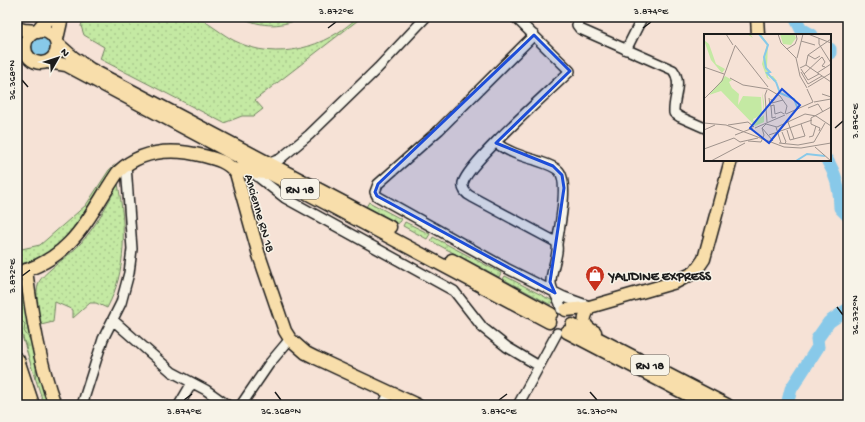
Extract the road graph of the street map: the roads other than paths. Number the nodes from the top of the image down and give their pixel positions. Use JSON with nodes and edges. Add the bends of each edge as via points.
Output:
{"nodes":[{"id":1,"x":49,"y":17,"type":"edge"},
{"id":2,"x":60,"y":17,"type":"edge"},
{"id":3,"x":426,"y":17,"type":"edge"},
{"id":4,"x":515,"y":17,"type":"edge"},
{"id":5,"x":582,"y":17,"type":"edge"},
{"id":6,"x":640,"y":17,"type":"edge"},
{"id":7,"x":757,"y":17,"type":"edge"},
{"id":8,"x":17,"y":28,"type":"edge"},
{"id":9,"x":37,"y":31,"type":"junction"},
{"id":10,"x":758,"y":34,"type":"edge"},
{"id":11,"x":534,"y":35,"type":"junction"},
{"id":12,"x":17,"y":41,"type":"edge"},
{"id":13,"x":57,"y":41,"type":"junction"},
{"id":14,"x":626,"y":50,"type":"junction"},
{"id":15,"x":26,"y":52,"type":"junction"},
{"id":16,"x":48,"y":62,"type":"junction"},
{"id":17,"x":704,"y":128,"type":"edge"},
{"id":18,"x":496,"y":143,"type":"junction"},
{"id":19,"x":284,"y":155,"type":"junction"},
{"id":20,"x":731,"y":161,"type":"edge"},
{"id":21,"x":126,"y":165,"type":"junction"},
{"id":22,"x":269,"y":168,"type":"junction"},
{"id":23,"x":233,"y":169,"type":"junction"},
{"id":24,"x":286,"y":171,"type":"junction"},
{"id":25,"x":252,"y":172,"type":"junction"},
{"id":26,"x":557,"y":244,"type":"junction"},
{"id":27,"x":22,"y":272,"type":"edge"},
{"id":28,"x":555,"y":293,"type":"junction"},
{"id":29,"x":588,"y":307,"type":"junction"},
{"id":30,"x":114,"y":321,"type":"junction"},
{"id":31,"x":562,"y":321,"type":"junction"},
{"id":32,"x":290,"y":339,"type":"junction"},
{"id":33,"x":622,"y":351,"type":"junction"},
{"id":34,"x":17,"y":360,"type":"edge"},
{"id":35,"x":539,"y":366,"type":"junction"},
{"id":36,"x":192,"y":383,"type":"junction"},
{"id":37,"x":390,"y":392,"type":"junction"},
{"id":38,"x":32,"y":405,"type":"edge"},
{"id":39,"x":54,"y":405,"type":"edge"},
{"id":40,"x":82,"y":405,"type":"edge"},
{"id":41,"x":179,"y":405,"type":"edge"},
{"id":42,"x":227,"y":405,"type":"edge"},
{"id":43,"x":241,"y":405,"type":"edge"},
{"id":44,"x":383,"y":405,"type":"edge"},
{"id":45,"x":418,"y":405,"type":"edge"},
{"id":46,"x":518,"y":405,"type":"edge"},
{"id":47,"x":707,"y":405,"type":"edge"},
{"id":48,"x":727,"y":405,"type":"edge"}],
"edges":[{"from":1,"to":9,"type":"highway"},
{"from":2,"to":13,"type":"highway"},
{"from":3,"to":19,"type":"street","via":[[378,68],[309,135]]},
{"from":4,"to":11,"type":"street"},
{"from":5,"to":14,"type":"street","via":[[577,26],[580,29]]},
{"from":6,"to":14,"type":"street","via":[[641,20]]},
{"from":7,"to":10,"type":"main road"},
{"from":8,"to":9,"type":"main road"},
{"from":9,"to":13,"type":"main road","via":[[48,32]]},
{"from":9,"to":15,"type":"main road","via":[[26,41]]},
{"from":11,"to":18,"type":"street","via":[[570,72]]},
{"from":11,"to":28,"type":"street","via":[[439,130],[374,190],[377,196]]},
{"from":12,"to":15,"type":"main road"},
{"from":13,"to":16,"type":"main road","via":[[56,54]]},
{"from":13,"to":22,"type":"main road","number":"RN 18","via":[[90,69]]},
{"from":14,"to":17,"type":"street","via":[[673,70],[678,76],[674,113]]},
{"from":15,"to":16,"type":"main road","via":[[33,61]]},
{"from":16,"to":22,"type":"main road","number":"RN 18","via":[[66,65]]},
{"from":18,"to":26,"type":"street","via":[[515,154],[559,170],[564,188]]},
{"from":18,"to":26,"type":"street","via":[[467,175],[463,185],[465,192]]},
{"from":19,"to":22,"type":"street"},
{"from":19,"to":24,"type":"street","via":[[282,163]]},
{"from":20,"to":29,"type":"main road","via":[[704,260],[695,272],[676,282]]},
{"from":21,"to":23,"type":"main road","name":"Ancienne RN 18","via":[[139,157],[176,150],[224,162]]},
{"from":21,"to":27,"type":"main road","name":"Ancienne RN 18","via":[[74,239],[54,257]]},
{"from":21,"to":30,"type":"street","via":[[132,249],[126,289]]},
{"from":22,"to":24,"type":"main road","number":"RN 18"},
{"from":22,"to":25,"type":"main road"},
{"from":22,"to":31,"type":"main road","number":"RN 18"},
{"from":23,"to":25,"type":"main road"},
{"from":23,"to":32,"type":"main road","name":"Ancienne RN 18","via":[[274,304]]},
{"from":24,"to":31,"type":"main road","number":"RN 18"},
{"from":25,"to":35,"type":"street","via":[[285,198],[454,291],[483,328],[506,347]]},
{"from":26,"to":28,"type":"street","via":[[550,282]]},
{"from":27,"to":39,"type":"main road","via":[[39,354]]},
{"from":28,"to":29,"type":"street"},
{"from":28,"to":31,"type":"street","via":[[559,299]]},
{"from":29,"to":31,"type":"main road"},
{"from":29,"to":33,"type":"main road","via":[[584,318],[586,327]]},
{"from":30,"to":36,"type":"street","via":[[172,372]]},
{"from":30,"to":40,"type":"street","via":[[103,339]]},
{"from":31,"to":33,"type":"main road","number":"RN 18"},
{"from":31,"to":35,"type":"street"},
{"from":31,"to":47,"type":"main road","number":"RN 18"},
{"from":32,"to":37,"type":"main road","name":"Ancienne RN 18","via":[[306,353]]},
{"from":32,"to":43,"type":"street"},
{"from":33,"to":48,"type":"main road","number":"RN 18"},
{"from":34,"to":38,"type":"highway"},
{"from":35,"to":46,"type":"street"},
{"from":36,"to":41,"type":"street"},
{"from":36,"to":42,"type":"street"},
{"from":37,"to":44,"type":"street"},
{"from":37,"to":45,"type":"main road","name":"Ancienne RN 18"}]}
